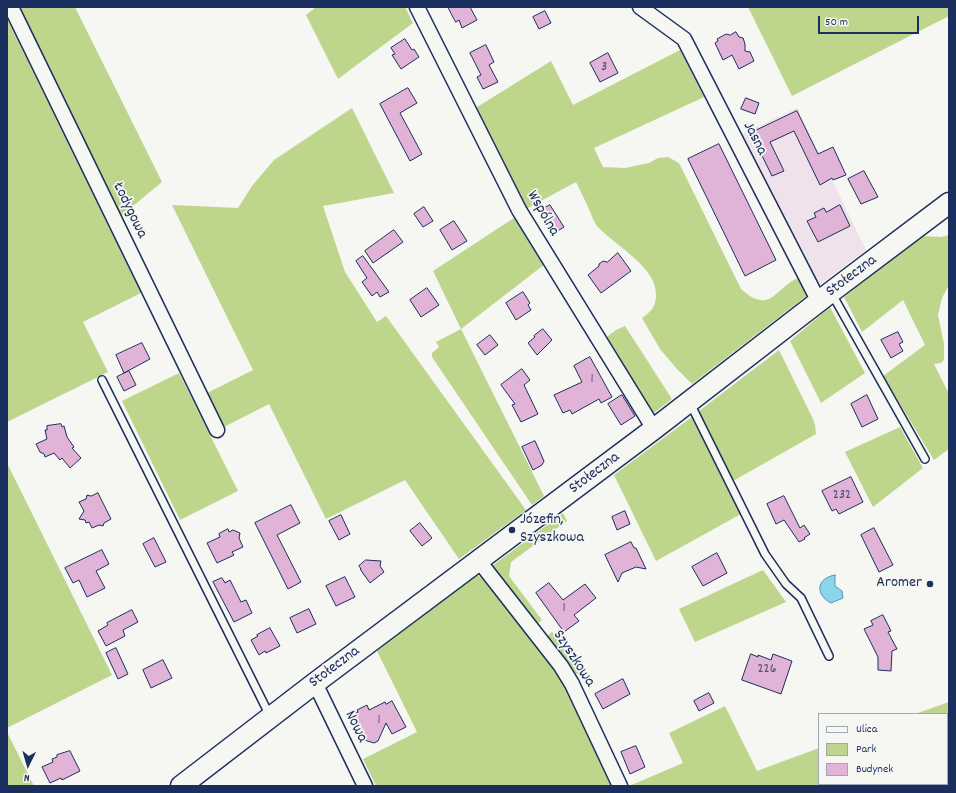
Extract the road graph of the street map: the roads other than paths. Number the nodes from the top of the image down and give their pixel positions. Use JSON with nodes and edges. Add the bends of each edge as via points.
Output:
{"nodes":[{"id":1,"x":11,"y":7,"type":"edge"},
{"id":2,"x":417,"y":7,"type":"edge"},
{"id":3,"x":640,"y":7,"type":"edge"},
{"id":4,"x":949,"y":203,"type":"edge"},
{"id":5,"x":825,"y":297,"type":"junction"},
{"id":6,"x":102,"y":380,"type":"dead end"},
{"id":7,"x":689,"y":401,"type":"junction"},
{"id":8,"x":654,"y":429,"type":"junction"},
{"id":9,"x":217,"y":430,"type":"dead end"},
{"id":10,"x":925,"y":459,"type":"dead end"},
{"id":11,"x":479,"y":561,"type":"junction"},
{"id":12,"x":829,"y":656,"type":"dead end"},
{"id":13,"x":315,"y":683,"type":"junction"},
{"id":14,"x":271,"y":718,"type":"junction"},
{"id":15,"x":181,"y":786,"type":"edge"},
{"id":16,"x":365,"y":786,"type":"edge"},
{"id":17,"x":620,"y":786,"type":"edge"}],
"edges":[{"from":1,"to":9,"type":"street","name":"Łodygowa"},
{"from":2,"to":8,"type":"street","name":"Wspólna","via":[[519,210]]},
{"from":3,"to":5,"type":"street","name":"Jasna","via":[[684,39]]},
{"from":4,"to":5,"type":"street","name":"Stołeczna"},
{"from":5,"to":7,"type":"street","name":"Stołeczna"},
{"from":5,"to":10,"type":"lane"},
{"from":6,"to":14,"type":"lane"},
{"from":7,"to":8,"type":"street","name":"Stołeczna"},
{"from":7,"to":12,"type":"lane","via":[[765,554],[781,578],[801,598]]},
{"from":8,"to":11,"type":"street","name":"Stołeczna"},
{"from":11,"to":13,"type":"street","name":"Stołeczna"},
{"from":11,"to":17,"type":"street","name":"Szyszkowa","via":[[561,666]]},
{"from":13,"to":14,"type":"street","name":"Stołeczna"},
{"from":13,"to":16,"type":"street","name":"Nowa"},
{"from":14,"to":15,"type":"street","name":"Stołeczna"}]}
